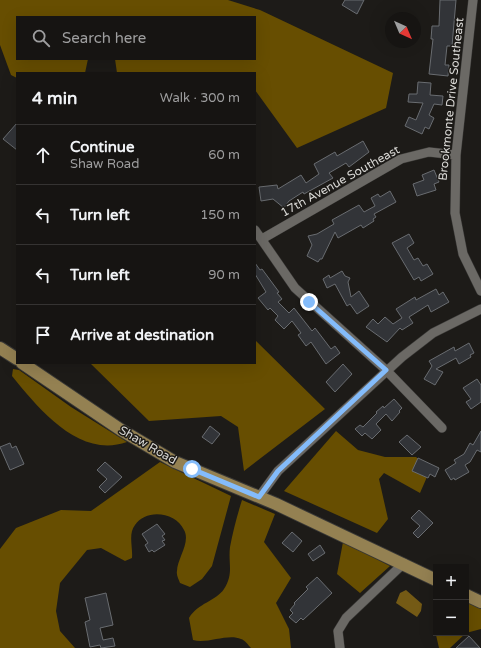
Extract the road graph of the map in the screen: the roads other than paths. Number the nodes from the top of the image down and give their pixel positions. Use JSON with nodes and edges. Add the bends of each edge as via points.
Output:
{"nodes":[{"id":1,"x":473,"y":0,"type":"edge"},
{"id":2,"x":456,"y":155,"type":"junction"},
{"id":3,"x":256,"y":231,"type":"edge"},
{"id":4,"x":262,"y":240,"type":"junction"},
{"id":5,"x":481,"y":291,"type":"edge"},
{"id":6,"x":481,"y":309,"type":"edge"},
{"id":7,"x":0,"y":348,"type":"edge"},
{"id":8,"x":16,"y":358,"type":"edge"},
{"id":9,"x":23,"y":364,"type":"edge"},
{"id":10,"x":386,"y":370,"type":"junction"},
{"id":11,"x":442,"y":428,"type":"dead end"},
{"id":12,"x":259,"y":497,"type":"junction"},
{"id":13,"x":404,"y":563,"type":"junction"},
{"id":14,"x":433,"y":578,"type":"edge"},
{"id":15,"x":469,"y":596,"type":"edge"},
{"id":16,"x":481,"y":602,"type":"edge"},
{"id":17,"x":340,"y":648,"type":"edge"}],
"edges":[{"from":1,"to":2,"type":"street","name":"Brookmonte Drive Southeast"},
{"from":2,"to":4,"type":"street","name":"17th Avenue Southeast","via":[[429,152],[401,159]]},
{"from":2,"to":5,"type":"street","name":"Brookmonte Drive Southeast","via":[[457,229],[463,254]]},
{"from":3,"to":4,"type":"street"},
{"from":4,"to":10,"type":"street","via":[[295,288]]},
{"from":6,"to":10,"type":"street","via":[[433,333]]},
{"from":7,"to":8,"type":"main road"},
{"from":9,"to":12,"type":"main road","name":"Shaw Road","via":[[153,450]]},
{"from":10,"to":11,"type":"street"},
{"from":10,"to":12,"type":"street","via":[[278,471]]},
{"from":12,"to":13,"type":"main road","name":"Shaw Road"},
{"from":13,"to":14,"type":"main road","name":"Shaw Road"},
{"from":13,"to":17,"type":"street","via":[[346,618],[338,631]]},
{"from":15,"to":16,"type":"main road"}]}
